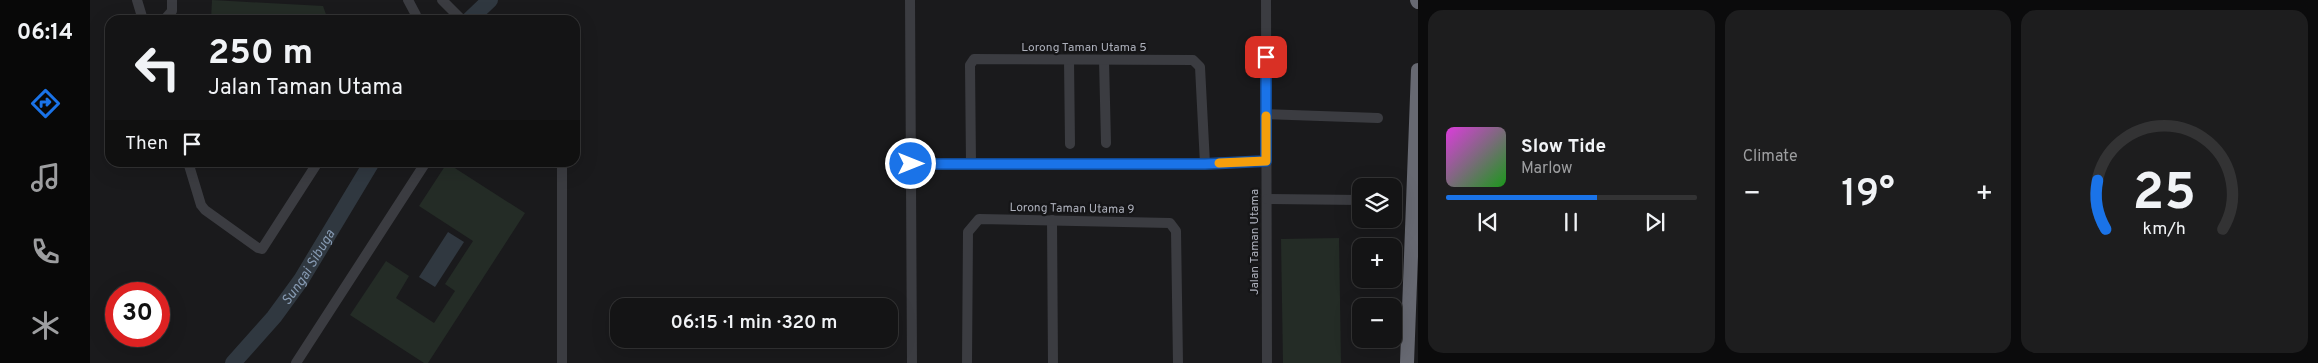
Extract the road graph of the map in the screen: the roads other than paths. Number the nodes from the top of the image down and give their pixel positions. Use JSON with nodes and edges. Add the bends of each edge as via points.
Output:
{"nodes":[{"id":1,"x":137,"y":0,"type":"edge"},
{"id":2,"x":172,"y":0,"type":"edge"},
{"id":3,"x":408,"y":0,"type":"edge"},
{"id":4,"x":442,"y":0,"type":"edge"},
{"id":5,"x":910,"y":0,"type":"edge"},
{"id":6,"x":1266,"y":0,"type":"edge"},
{"id":7,"x":142,"y":15,"type":"edge"},
{"id":8,"x":168,"y":15,"type":"edge"},
{"id":9,"x":416,"y":15,"type":"edge"},
{"id":10,"x":456,"y":15,"type":"edge"},
{"id":11,"x":1069,"y":60,"type":"junction"},
{"id":12,"x":1104,"y":60,"type":"junction"},
{"id":13,"x":1418,"y":70,"type":"edge"},
{"id":14,"x":1266,"y":114,"type":"junction"},
{"id":15,"x":1378,"y":118,"type":"dead end"},
{"id":16,"x":1106,"y":143,"type":"dead end"},
{"id":17,"x":1070,"y":144,"type":"dead end"},
{"id":18,"x":1266,"y":161,"type":"junction"},
{"id":19,"x":911,"y":164,"type":"junction"},
{"id":20,"x":971,"y":164,"type":"junction"},
{"id":21,"x":1205,"y":164,"type":"junction"},
{"id":22,"x":190,"y":167,"type":"edge"},
{"id":23,"x":315,"y":167,"type":"edge"},
{"id":24,"x":423,"y":167,"type":"edge"},
{"id":25,"x":562,"y":167,"type":"edge"},
{"id":26,"x":1267,"y":199,"type":"junction"},
{"id":27,"x":1352,"y":200,"type":"edge"},
{"id":28,"x":1052,"y":220,"type":"junction"},
{"id":29,"x":296,"y":363,"type":"edge"},
{"id":30,"x":562,"y":363,"type":"edge"},
{"id":31,"x":912,"y":363,"type":"edge"},
{"id":32,"x":967,"y":363,"type":"edge"},
{"id":33,"x":1053,"y":363,"type":"edge"},
{"id":34,"x":1178,"y":363,"type":"edge"},
{"id":35,"x":1267,"y":363,"type":"edge"},
{"id":36,"x":1407,"y":363,"type":"edge"}],
"edges":[{"from":1,"to":7,"type":"street"},
{"from":2,"to":8,"type":"street","via":[[172,11]]},
{"from":3,"to":9,"type":"street"},
{"from":4,"to":10,"type":"street"},
{"from":5,"to":19,"type":"street"},
{"from":6,"to":14,"type":"street","name":"Jalan Taman Utama"},
{"from":11,"to":12,"type":"street","name":"Lorong Taman Utama 5"},
{"from":11,"to":17,"type":"street"},
{"from":11,"to":20,"type":"street","name":"Lorong Taman Utama 5","via":[[974,59],[971,62]]},
{"from":12,"to":16,"type":"street"},
{"from":12,"to":21,"type":"street","name":"Lorong Taman Utama 5","via":[[1193,60],[1197,63],[1200,67]]},
{"from":13,"to":36,"type":"highway"},
{"from":14,"to":15,"type":"street"},
{"from":14,"to":18,"type":"street","name":"Jalan Taman Utama"},
{"from":18,"to":21,"type":"street"},
{"from":18,"to":26,"type":"street","name":"Jalan Taman Utama"},
{"from":19,"to":20,"type":"street"},
{"from":19,"to":31,"type":"street"},
{"from":20,"to":21,"type":"street"},
{"from":22,"to":23,"type":"street","via":[[205,210],[258,248],[262,248]]},
{"from":24,"to":29,"type":"street"},
{"from":25,"to":30,"type":"street"},
{"from":26,"to":27,"type":"street"},
{"from":26,"to":35,"type":"street","name":"Jalan Taman Utama"},
{"from":28,"to":32,"type":"street","name":"Lorong Taman Utama 9","via":[[979,219],[971,225],[968,232]]},
{"from":28,"to":33,"type":"street"},
{"from":28,"to":34,"type":"street","name":"Lorong Taman Utama 9","via":[[1170,222],[1174,226]]}]}
